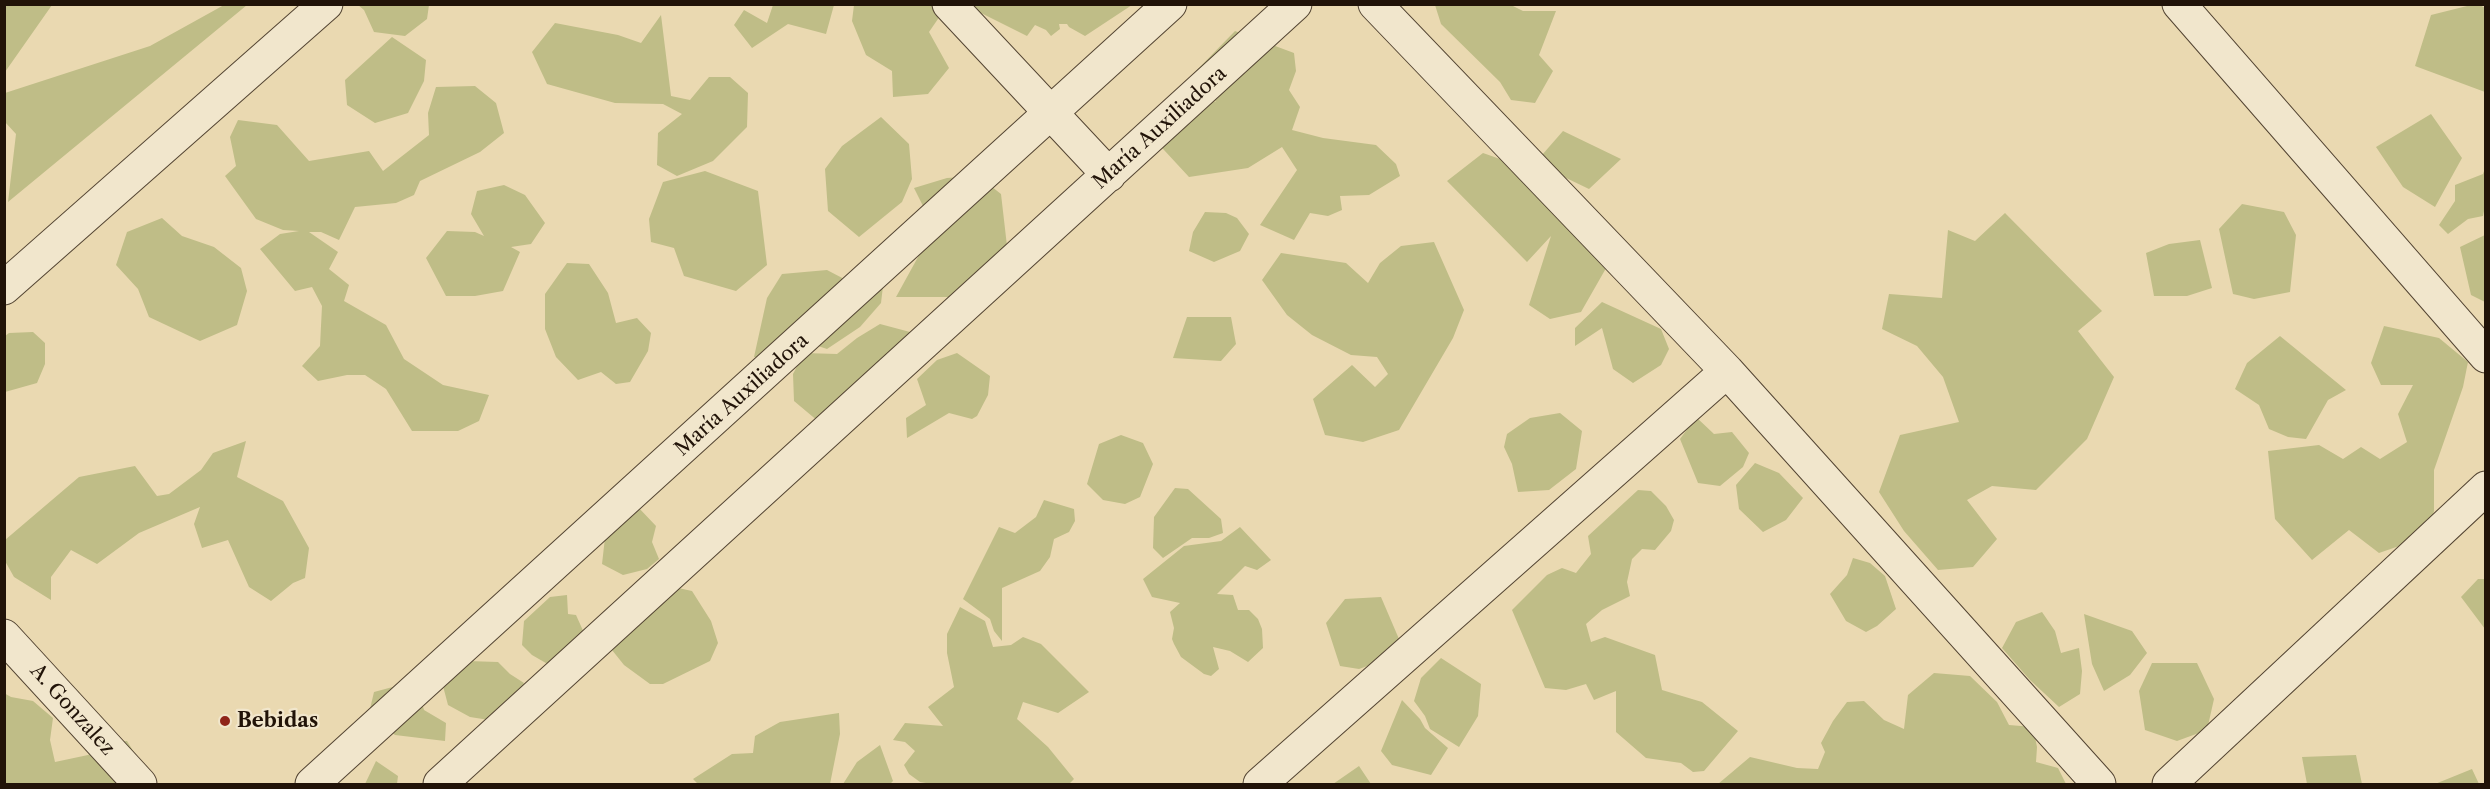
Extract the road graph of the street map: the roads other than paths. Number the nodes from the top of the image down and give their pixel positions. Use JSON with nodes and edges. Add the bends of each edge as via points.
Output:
{"nodes":[{"id":1,"x":326,"y":4,"type":"edge"},
{"id":2,"x":949,"y":4,"type":"edge"},
{"id":3,"x":1170,"y":4,"type":"edge"},
{"id":4,"x":1295,"y":4,"type":"edge"},
{"id":5,"x":1375,"y":4,"type":"edge"},
{"id":6,"x":2179,"y":4,"type":"edge"},
{"id":7,"x":1051,"y":114,"type":"junction"},
{"id":8,"x":1109,"y":175,"type":"junction"},
{"id":9,"x":4,"y":288,"type":"edge"},
{"id":10,"x":2486,"y":356,"type":"edge"},
{"id":11,"x":1727,"y":371,"type":"junction"},
{"id":12,"x":2486,"y":488,"type":"edge"},
{"id":13,"x":4,"y":636,"type":"edge"},
{"id":14,"x":140,"y":784,"type":"edge"},
{"id":15,"x":312,"y":784,"type":"edge"},
{"id":16,"x":440,"y":784,"type":"edge"},
{"id":17,"x":1260,"y":784,"type":"edge"},
{"id":18,"x":2099,"y":784,"type":"edge"},
{"id":19,"x":2169,"y":784,"type":"edge"}],
"edges":[{"from":1,"to":9,"type":"street"},
{"from":2,"to":7,"type":"street"},
{"from":3,"to":7,"type":"street","name":"María Auxiliadora"},
{"from":4,"to":8,"type":"street","name":"María Auxiliadora"},
{"from":5,"to":11,"type":"street"},
{"from":6,"to":10,"type":"street"},
{"from":7,"to":8,"type":"street"},
{"from":7,"to":15,"type":"street","name":"María Auxiliadora"},
{"from":8,"to":16,"type":"street","name":"María Auxiliadora"},
{"from":11,"to":17,"type":"street"},
{"from":11,"to":18,"type":"street"},
{"from":12,"to":19,"type":"street"},
{"from":13,"to":14,"type":"street","name":"A. Gonzalez"}]}
